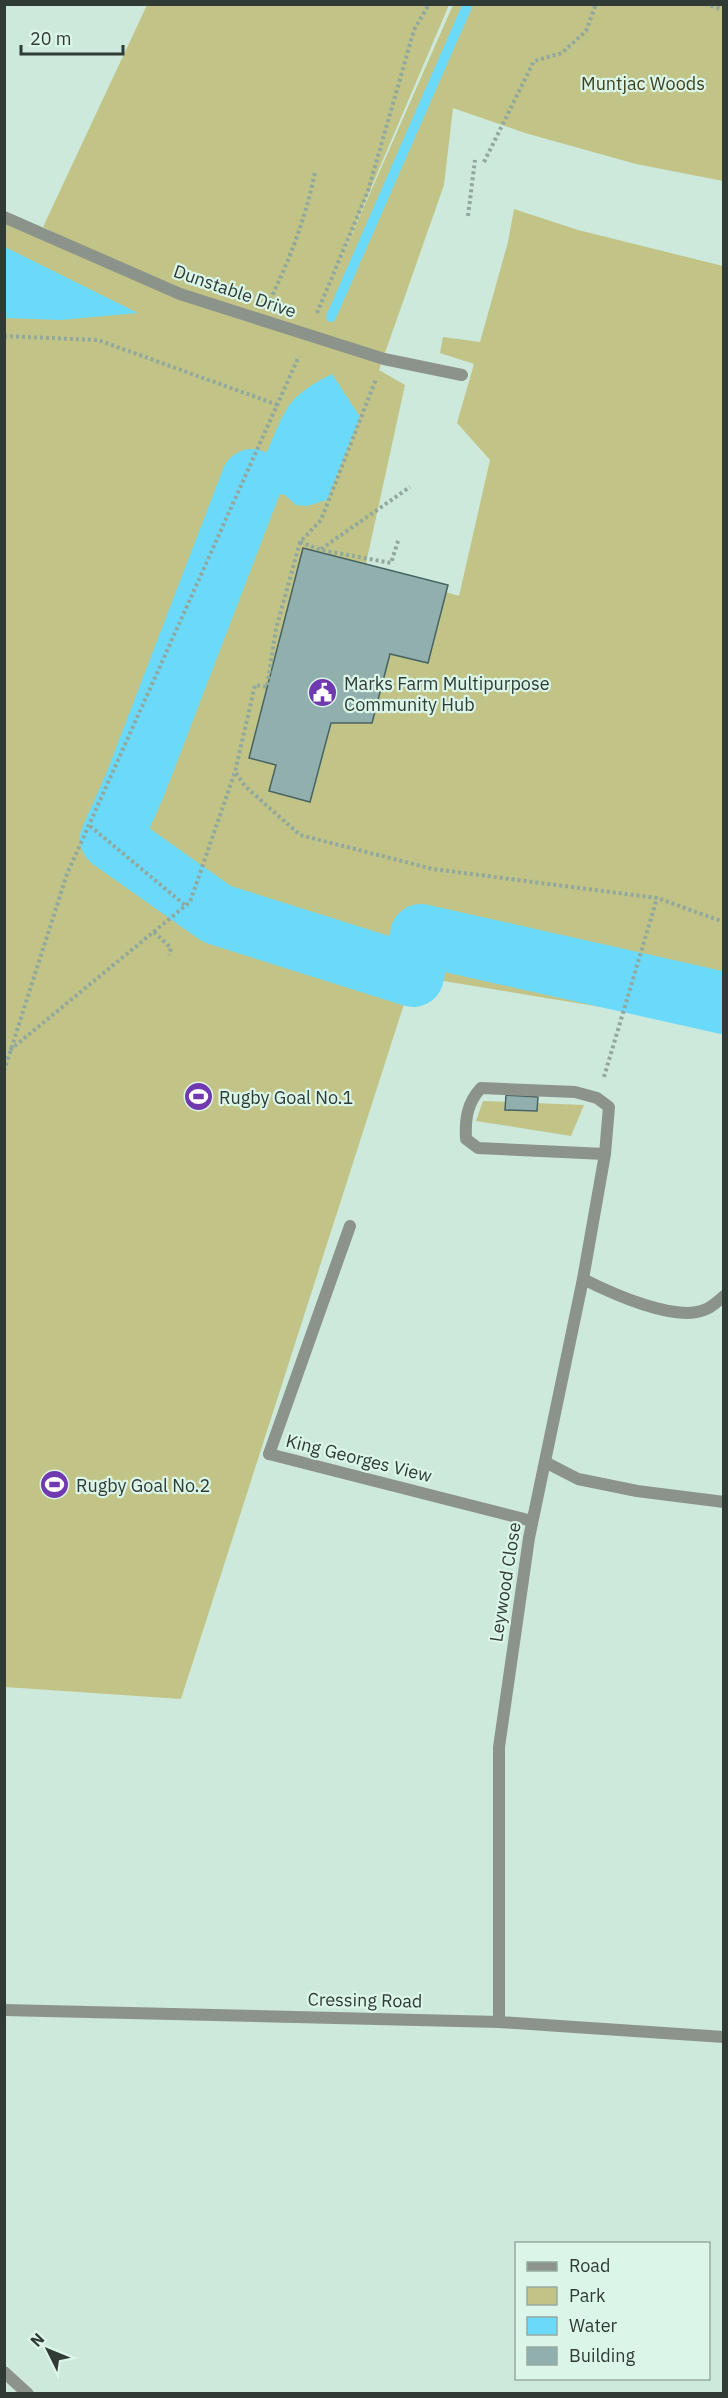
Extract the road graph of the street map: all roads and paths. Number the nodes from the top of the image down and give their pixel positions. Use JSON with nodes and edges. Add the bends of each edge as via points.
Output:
{"nodes":[{"id":1,"x":429,"y":4,"type":"edge"},
{"id":2,"x":596,"y":4,"type":"edge"},
{"id":3,"x":705,"y":4,"type":"edge"},
{"id":4,"x":723,"y":10,"type":"edge"},
{"id":5,"x":476,"y":160,"type":"dead end"},
{"id":6,"x":484,"y":162,"type":"dead end"},
{"id":7,"x":315,"y":172,"type":"dead end"},
{"id":8,"x":468,"y":216,"type":"dead end"},
{"id":9,"x":4,"y":217,"type":"edge"},
{"id":10,"x":261,"y":320,"type":"junction"},
{"id":11,"x":308,"y":335,"type":"junction"},
{"id":12,"x":4,"y":336,"type":"edge"},
{"id":13,"x":384,"y":359,"type":"junction"},
{"id":14,"x":462,"y":375,"type":"dead end"},
{"id":15,"x":278,"y":405,"type":"junction"},
{"id":16,"x":410,"y":487,"type":"dead end"},
{"id":17,"x":399,"y":538,"type":"dead end"},
{"id":18,"x":300,"y":542,"type":"junction"},
{"id":19,"x":321,"y":550,"type":"junction"},
{"id":20,"x":235,"y":772,"type":"junction"},
{"id":21,"x":90,"y":826,"type":"junction"},
{"id":22,"x":657,"y":898,"type":"junction"},
{"id":23,"x":186,"y":906,"type":"junction"},
{"id":24,"x":723,"y":922,"type":"edge"},
{"id":25,"x":154,"y":932,"type":"junction"},
{"id":26,"x":169,"y":955,"type":"dead end"},
{"id":27,"x":10,"y":1050,"type":"junction"},
{"id":28,"x":4,"y":1071,"type":"edge"},
{"id":29,"x":597,"y":1098,"type":"junction"},
{"id":30,"x":604,"y":1154,"type":"junction"},
{"id":31,"x":350,"y":1226,"type":"dead end"},
{"id":32,"x":584,"y":1279,"type":"junction"},
{"id":33,"x":723,"y":1296,"type":"edge"},
{"id":34,"x":545,"y":1462,"type":"junction"},
{"id":35,"x":723,"y":1502,"type":"edge"},
{"id":36,"x":532,"y":1521,"type":"junction"},
{"id":37,"x":4,"y":2010,"type":"edge"},
{"id":38,"x":499,"y":2022,"type":"junction"},
{"id":39,"x":723,"y":2037,"type":"edge"},
{"id":40,"x":4,"y":2372,"type":"edge"},
{"id":41,"x":28,"y":2394,"type":"edge"}],
"edges":[{"from":1,"to":11,"type":"path","via":[[414,30],[368,191]]},
{"from":2,"to":6,"type":"path","via":[[586,31],[562,53],[534,60]]},
{"from":3,"to":4,"type":"path"},
{"from":5,"to":8,"type":"path"},
{"from":7,"to":10,"type":"path","via":[[307,209]]},
{"from":9,"to":10,"type":"street","name":"Dunstable Drive","via":[[180,294]]},
{"from":10,"to":11,"type":"street","name":"Dunstable Drive"},
{"from":11,"to":13,"type":"street","name":"Dunstable Drive"},
{"from":11,"to":15,"type":"path"},
{"from":12,"to":15,"type":"path","via":[[98,339]]},
{"from":13,"to":14,"type":"street","name":"Dunstable Drive"},
{"from":13,"to":18,"type":"path","via":[[321,520]]},
{"from":15,"to":21,"type":"path"},
{"from":16,"to":19,"type":"path"},
{"from":17,"to":19,"type":"path","via":[[391,563]]},
{"from":18,"to":19,"type":"path"},
{"from":18,"to":20,"type":"path","via":[[276,629],[267,687],[255,685]]},
{"from":20,"to":22,"type":"path","via":[[245,786],[300,835],[433,869]]},
{"from":20,"to":23,"type":"path"},
{"from":21,"to":23,"type":"path"},
{"from":21,"to":27,"type":"path","via":[[67,874]]},
{"from":22,"to":24,"type":"path"},
{"from":22,"to":29,"type":"path"},
{"from":23,"to":25,"type":"path"},
{"from":25,"to":26,"type":"path","via":[[171,948]]},
{"from":25,"to":27,"type":"path"},
{"from":27,"to":28,"type":"path"},
{"from":29,"to":30,"type":"street","name":"Leywood Close","via":[[609,1107]]},
{"from":29,"to":30,"type":"street","via":[[575,1092],[482,1088],[472,1098],[465,1118],[466,1139],[478,1148]]},
{"from":30,"to":32,"type":"street","name":"Leywood Close"},
{"from":31,"to":36,"type":"street","name":"King Georges View","via":[[269,1454]]},
{"from":32,"to":33,"type":"street","via":[[613,1294],[677,1314],[705,1310]]},
{"from":32,"to":34,"type":"street","name":"Leywood Close"},
{"from":34,"to":35,"type":"street","via":[[578,1479]]},
{"from":34,"to":36,"type":"street","name":"Leywood Close"},
{"from":36,"to":38,"type":"street","name":"Leywood Close","via":[[499,1747]]},
{"from":37,"to":38,"type":"street","name":"Cressing Road"},
{"from":38,"to":39,"type":"street","name":"Cressing Road"},
{"from":40,"to":41,"type":"street"}]}
